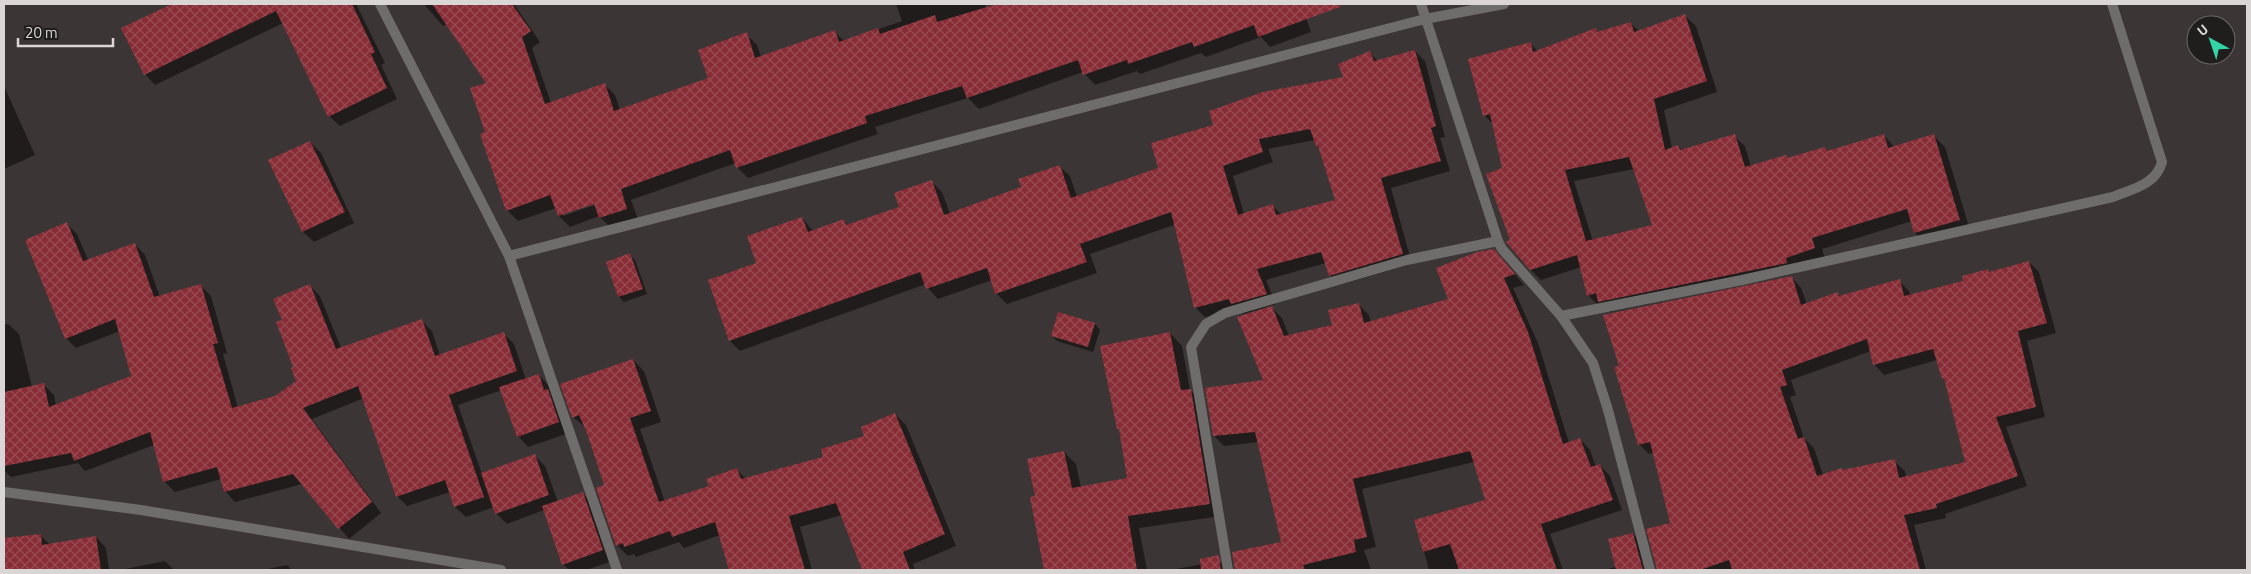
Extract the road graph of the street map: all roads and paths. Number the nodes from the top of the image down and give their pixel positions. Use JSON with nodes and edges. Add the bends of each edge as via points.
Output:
{"nodes":[{"id":1,"x":380,"y":4,"type":"edge"},
{"id":2,"x":1421,"y":4,"type":"edge"},
{"id":3,"x":1504,"y":4,"type":"edge"},
{"id":4,"x":2112,"y":4,"type":"edge"},
{"id":5,"x":1425,"y":20,"type":"junction"},
{"id":6,"x":1498,"y":241,"type":"junction"},
{"id":7,"x":508,"y":256,"type":"junction"},
{"id":8,"x":1561,"y":316,"type":"junction"},
{"id":9,"x":4,"y":492,"type":"edge"},
{"id":10,"x":501,"y":570,"type":"edge"},
{"id":11,"x":617,"y":570,"type":"edge"},
{"id":12,"x":1228,"y":570,"type":"edge"},
{"id":13,"x":1650,"y":570,"type":"edge"}],
"edges":[{"from":1,"to":7,"type":"street"},
{"from":2,"to":5,"type":"street"},
{"from":3,"to":5,"type":"street"},
{"from":4,"to":8,"type":"street","via":[[2162,162],[2160,171],[2148,183],[2113,197],[1742,280]]},
{"from":5,"to":6,"type":"street"},
{"from":5,"to":7,"type":"street"},
{"from":6,"to":8,"type":"street"},
{"from":6,"to":12,"type":"street","via":[[1407,260],[1225,313],[1206,324],[1191,347]]},
{"from":7,"to":11,"type":"street"},
{"from":8,"to":13,"type":"street","via":[[1593,363]]},
{"from":9,"to":10,"type":"street","via":[[141,510]]}]}
